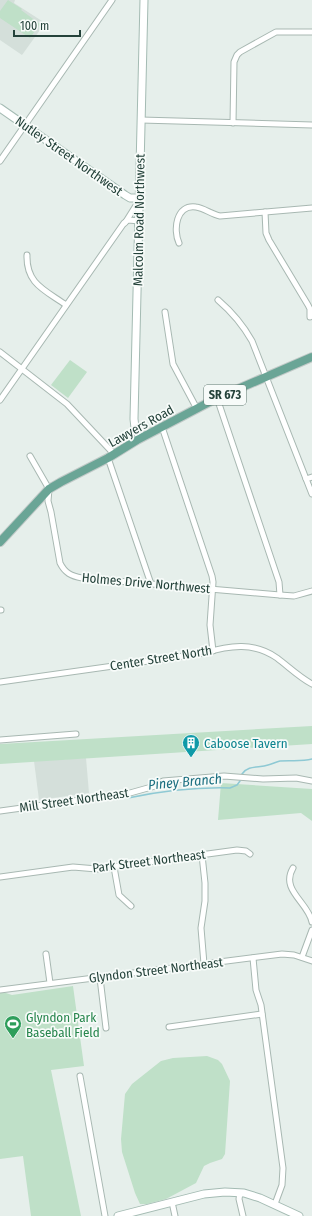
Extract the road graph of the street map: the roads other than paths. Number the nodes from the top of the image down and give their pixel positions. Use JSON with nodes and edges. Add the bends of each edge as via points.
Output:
{"nodes":[{"id":1,"x":112,"y":0,"type":"edge"},
{"id":2,"x":144,"y":0,"type":"edge"},
{"id":3,"x":312,"y":32,"type":"edge"},
{"id":4,"x":0,"y":108,"type":"edge"},
{"id":5,"x":141,"y":120,"type":"junction"},
{"id":6,"x":232,"y":123,"type":"junction"},
{"id":7,"x":312,"y":125,"type":"edge"},
{"id":8,"x":25,"y":126,"type":"junction"},
{"id":9,"x":0,"y":161,"type":"edge"},
{"id":10,"x":140,"y":198,"type":"junction"},
{"id":11,"x":312,"y":208,"type":"edge"},
{"id":12,"x":264,"y":212,"type":"junction"},
{"id":13,"x":140,"y":221,"type":"junction"},
{"id":14,"x":124,"y":223,"type":"junction"},
{"id":15,"x":179,"y":243,"type":"dead end"},
{"id":16,"x":27,"y":255,"type":"dead end"},
{"id":17,"x":218,"y":300,"type":"dead end"},
{"id":18,"x":66,"y":305,"type":"junction"},
{"id":19,"x":164,"y":312,"type":"dead end"},
{"id":20,"x":310,"y":317,"type":"dead end"},
{"id":21,"x":0,"y":352,"type":"edge"},
{"id":22,"x":312,"y":357,"type":"edge"},
{"id":23,"x":22,"y":368,"type":"junction"},
{"id":24,"x":267,"y":377,"type":"junction"},
{"id":25,"x":216,"y":398,"type":"junction"},
{"id":26,"x":0,"y":400,"type":"edge"},
{"id":27,"x":197,"y":409,"type":"junction"},
{"id":28,"x":162,"y":427,"type":"junction"},
{"id":29,"x":140,"y":438,"type":"junction"},
{"id":30,"x":30,"y":456,"type":"dead end"},
{"id":31,"x":111,"y":456,"type":"junction"},
{"id":32,"x":312,"y":477,"type":"edge"},
{"id":33,"x":306,"y":479,"type":"junction"},
{"id":34,"x":49,"y":489,"type":"junction"},
{"id":35,"x":312,"y":494,"type":"edge"},
{"id":36,"x":0,"y":542,"type":"edge"},
{"id":37,"x":151,"y":584,"type":"junction"},
{"id":38,"x":212,"y":589,"type":"junction"},
{"id":39,"x":312,"y":591,"type":"edge"},
{"id":40,"x":280,"y":595,"type":"junction"},
{"id":41,"x":213,"y":650,"type":"junction"},
{"id":42,"x":0,"y":682,"type":"edge"},
{"id":43,"x":312,"y":684,"type":"edge"},
{"id":44,"x":76,"y":734,"type":"dead end"},
{"id":45,"x":0,"y":740,"type":"edge"},
{"id":46,"x":312,"y":781,"type":"edge"},
{"id":47,"x":0,"y":811,"type":"edge"},
{"id":48,"x":250,"y":854,"type":"dead end"},
{"id":49,"x":202,"y":855,"type":"junction"},
{"id":50,"x":114,"y":867,"type":"junction"},
{"id":51,"x":293,"y":868,"type":"dead end"},
{"id":52,"x":0,"y":877,"type":"edge"},
{"id":53,"x":131,"y":906,"type":"dead end"},
{"id":54,"x":312,"y":922,"type":"edge"},
{"id":55,"x":312,"y":930,"type":"edge"},
{"id":56,"x":46,"y":954,"type":"dead end"},
{"id":57,"x":302,"y":957,"type":"junction"},
{"id":58,"x":252,"y":958,"type":"junction"},
{"id":59,"x":312,"y":961,"type":"edge"},
{"id":60,"x":204,"y":964,"type":"junction"},
{"id":61,"x":100,"y":978,"type":"junction"},
{"id":62,"x":50,"y":983,"type":"junction"},
{"id":63,"x":0,"y":990,"type":"edge"},
{"id":64,"x":262,"y":1014,"type":"junction"},
{"id":65,"x":169,"y":1027,"type":"dead end"},
{"id":66,"x":106,"y":1028,"type":"dead end"},
{"id":67,"x":80,"y":1076,"type":"dead end"},
{"id":68,"x":240,"y":1193,"type":"junction"},
{"id":69,"x":172,"y":1202,"type":"junction"},
{"id":70,"x":274,"y":1204,"type":"junction"},
{"id":71,"x":105,"y":1216,"type":"edge"},
{"id":72,"x":118,"y":1216,"type":"edge"},
{"id":73,"x":175,"y":1216,"type":"edge"},
{"id":74,"x":243,"y":1216,"type":"edge"},
{"id":75,"x":300,"y":1216,"type":"edge"}],
"edges":[{"from":1,"to":8,"type":"street"},
{"from":2,"to":5,"type":"main road","name":"Malcolm Road Northwest"},
{"from":3,"to":6,"type":"street","via":[[276,32],[237,55],[234,62]]},
{"from":4,"to":8,"type":"main road","name":"Nutley Street Northwest"},
{"from":5,"to":6,"type":"street"},
{"from":5,"to":10,"type":"main road","name":"Malcolm Road Northwest"},
{"from":6,"to":7,"type":"street"},
{"from":8,"to":9,"type":"street"},
{"from":8,"to":10,"type":"main road","name":"Nutley Street Northwest","via":[[125,195]]},
{"from":10,"to":13,"type":"main road","name":"Malcolm Road Northwest"},
{"from":10,"to":14,"type":"street"},
{"from":11,"to":12,"type":"street"},
{"from":12,"to":15,"type":"street","via":[[220,216],[196,207],[187,208],[177,219],[176,234]]},
{"from":12,"to":20,"type":"street","via":[[268,240],[308,305]]},
{"from":13,"to":14,"type":"street","via":[[128,220]]},
{"from":13,"to":29,"type":"main road","name":"Malcolm Road Northwest","via":[[134,419]]},
{"from":14,"to":18,"type":"street"},
{"from":16,"to":18,"type":"street","via":[[32,278],[40,287]]},
{"from":17,"to":24,"type":"street","via":[[234,314],[247,332]]},
{"from":18,"to":23,"type":"street"},
{"from":19,"to":27,"type":"street","via":[[173,364]]},
{"from":21,"to":23,"type":"street"},
{"from":22,"to":24,"type":"main road","name":"Lawyers Road","number":"SR 673"},
{"from":23,"to":26,"type":"street"},
{"from":23,"to":31,"type":"street","via":[[67,404]]},
{"from":24,"to":25,"type":"main road","name":"Lawyers Road","number":"SR 673"},
{"from":24,"to":33,"type":"street"},
{"from":25,"to":27,"type":"main road","name":"Lawyers Road","number":"SR 673"},
{"from":25,"to":40,"type":"street","via":[[279,582]]},
{"from":27,"to":28,"type":"main road","name":"Lawyers Road","number":"SR 673"},
{"from":28,"to":29,"type":"main road","name":"Lawyers Road","number":"SR 673"},
{"from":28,"to":38,"type":"street","via":[[211,572]]},
{"from":29,"to":31,"type":"main road","name":"Lawyers Road","number":"SR 673"},
{"from":30,"to":34,"type":"street"},
{"from":31,"to":34,"type":"main road","name":"Lawyers Road","number":"SR 673"},
{"from":31,"to":37,"type":"street"},
{"from":32,"to":33,"type":"street"},
{"from":33,"to":35,"type":"street"},
{"from":34,"to":36,"type":"main road","name":"Lawyers Road","number":"SR 673"},
{"from":34,"to":37,"type":"street","name":"Holmes Drive Northwest","via":[[48,501],[60,563],[65,572],[82,578]]},
{"from":37,"to":38,"type":"street","name":"Holmes Drive Northwest"},
{"from":38,"to":40,"type":"street","name":"Holmes Drive Northwest"},
{"from":38,"to":41,"type":"street","via":[[210,625]]},
{"from":39,"to":40,"type":"street","name":"Holmes Drive Northwest","via":[[294,596]]},
{"from":41,"to":42,"type":"street","name":"Center Street North"},
{"from":41,"to":43,"type":"street","name":"Center Street North","via":[[234,646],[262,650]]},
{"from":44,"to":45,"type":"street"},
{"from":46,"to":47,"type":"street","name":"Mill Street Northeast","via":[[296,778],[263,780],[224,776],[162,781],[155,786],[130,793]]},
{"from":48,"to":49,"type":"street","name":"Park Street Northeast","via":[[237,850]]},
{"from":49,"to":50,"type":"street","name":"Park Street Northeast"},
{"from":49,"to":60,"type":"street","via":[[206,883],[201,928]]},
{"from":50,"to":52,"type":"street","name":"Park Street Northeast","via":[[73,867]]},
{"from":50,"to":53,"type":"street","via":[[119,895]]},
{"from":51,"to":54,"type":"street","via":[[289,878],[291,889],[308,911]]},
{"from":55,"to":57,"type":"street"},
{"from":56,"to":62,"type":"street"},
{"from":57,"to":58,"type":"street","name":"Glyndon Street Northeast","via":[[286,954]]},
{"from":57,"to":59,"type":"street","name":"Glyndon Street Northeast"},
{"from":58,"to":60,"type":"street","name":"Glyndon Street Northeast"},
{"from":58,"to":64,"type":"street"},
{"from":60,"to":61,"type":"street","name":"Glyndon Street Northeast"},
{"from":61,"to":62,"type":"street","name":"Glyndon Street Northeast"},
{"from":61,"to":66,"type":"street"},
{"from":62,"to":63,"type":"street","name":"Glyndon Street Northeast"},
{"from":64,"to":65,"type":"street"},
{"from":64,"to":70,"type":"street","via":[[283,1168],[282,1185]]},
{"from":67,"to":71,"type":"street"},
{"from":68,"to":69,"type":"main road","via":[[218,1192]]},
{"from":68,"to":70,"type":"main road"},
{"from":68,"to":74,"type":"street"},
{"from":69,"to":72,"type":"main road"},
{"from":69,"to":73,"type":"street"},
{"from":70,"to":75,"type":"main road"}]}
